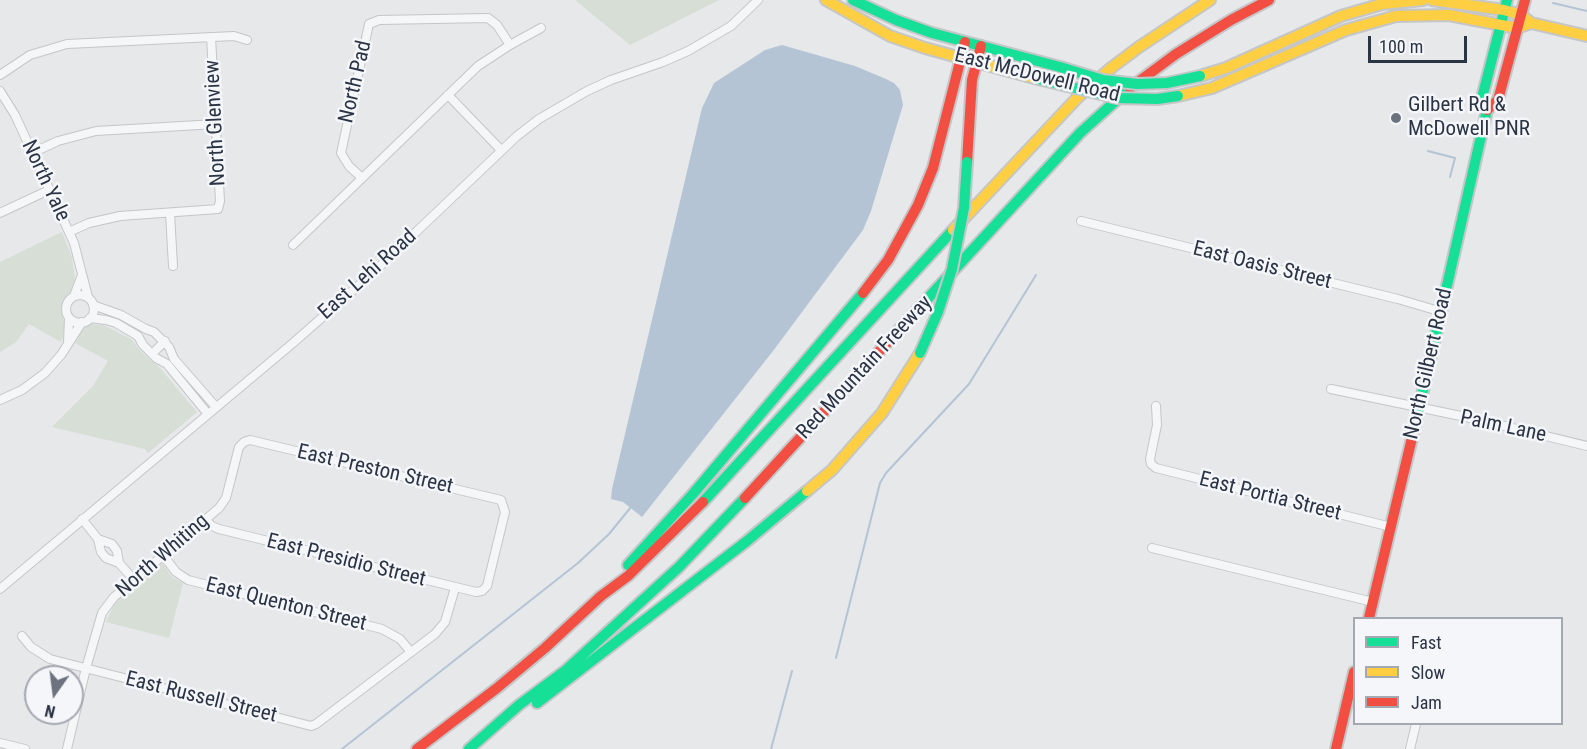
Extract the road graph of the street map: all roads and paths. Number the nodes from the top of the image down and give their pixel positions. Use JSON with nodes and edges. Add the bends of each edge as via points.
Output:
{"nodes":[{"id":1,"x":758,"y":0,"type":"edge"},
{"id":2,"x":826,"y":0,"type":"edge"},
{"id":3,"x":854,"y":0,"type":"edge"},
{"id":4,"x":1210,"y":0,"type":"edge"},
{"id":5,"x":1269,"y":0,"type":"edge"},
{"id":6,"x":1423,"y":0,"type":"edge"},
{"id":7,"x":1431,"y":0,"type":"edge"},
{"id":8,"x":1525,"y":0,"type":"edge"},
{"id":9,"x":1506,"y":5,"type":"edge"},
{"id":10,"x":1521,"y":15,"type":"junction"},
{"id":11,"x":1531,"y":23,"type":"junction"},
{"id":12,"x":1500,"y":26,"type":"junction"},
{"id":13,"x":541,"y":28,"type":"dead end"},
{"id":14,"x":1517,"y":28,"type":"junction"},
{"id":15,"x":1587,"y":36,"type":"edge"},
{"id":16,"x":211,"y":37,"type":"junction"},
{"id":17,"x":247,"y":40,"type":"dead end"},
{"id":18,"x":965,"y":42,"type":"junction"},
{"id":19,"x":510,"y":45,"type":"junction"},
{"id":20,"x":981,"y":46,"type":"junction"},
{"id":21,"x":960,"y":57,"type":"junction"},
{"id":22,"x":977,"y":62,"type":"junction"},
{"id":23,"x":0,"y":75,"type":"edge"},
{"id":24,"x":0,"y":92,"type":"edge"},
{"id":25,"x":448,"y":95,"type":"junction"},
{"id":26,"x":1487,"y":110,"type":"junction"},
{"id":27,"x":216,"y":124,"type":"junction"},
{"id":28,"x":501,"y":150,"type":"junction"},
{"id":29,"x":32,"y":153,"type":"junction"},
{"id":30,"x":362,"y":178,"type":"junction"},
{"id":31,"x":50,"y":190,"type":"junction"},
{"id":32,"x":0,"y":213,"type":"edge"},
{"id":33,"x":170,"y":213,"type":"junction"},
{"id":34,"x":1081,"y":221,"type":"dead end"},
{"id":35,"x":69,"y":232,"type":"junction"},
{"id":36,"x":293,"y":245,"type":"dead end"},
{"id":37,"x":173,"y":266,"type":"dead end"},
{"id":38,"x":82,"y":275,"type":"junction"},
{"id":39,"x":74,"y":296,"type":"junction"},
{"id":40,"x":88,"y":297,"type":"junction"},
{"id":41,"x":93,"y":305,"type":"junction"},
{"id":42,"x":1442,"y":312,"type":"junction"},
{"id":43,"x":69,"y":318,"type":"junction"},
{"id":44,"x":86,"y":320,"type":"junction"},
{"id":45,"x":165,"y":341,"type":"junction"},
{"id":46,"x":68,"y":344,"type":"junction"},
{"id":47,"x":152,"y":354,"type":"junction"},
{"id":48,"x":1331,"y":389,"type":"dead end"},
{"id":49,"x":0,"y":400,"type":"edge"},
{"id":50,"x":1156,"y":406,"type":"dead end"},
{"id":51,"x":216,"y":407,"type":"junction"},
{"id":52,"x":1419,"y":408,"type":"junction"},
{"id":53,"x":208,"y":414,"type":"junction"},
{"id":54,"x":250,"y":440,"type":"joint"},
{"id":55,"x":1587,"y":446,"type":"edge"},
{"id":56,"x":82,"y":519,"type":"junction"},
{"id":57,"x":206,"y":520,"type":"junction"},
{"id":58,"x":1391,"y":527,"type":"junction"},
{"id":59,"x":98,"y":539,"type":"junction"},
{"id":60,"x":1152,"y":548,"type":"dead end"},
{"id":61,"x":163,"y":555,"type":"junction"},
{"id":62,"x":119,"y":563,"type":"junction"},
{"id":63,"x":134,"y":580,"type":"junction"},
{"id":64,"x":487,"y":586,"type":"joint"},
{"id":65,"x":455,"y":588,"type":"junction"},
{"id":66,"x":0,"y":589,"type":"edge"},
{"id":67,"x":601,"y":596,"type":"junction"},
{"id":68,"x":1373,"y":602,"type":"junction"},
{"id":69,"x":1369,"y":617,"type":"edge"},
{"id":70,"x":22,"y":636,"type":"dead end"},
{"id":71,"x":411,"y":652,"type":"junction"},
{"id":72,"x":86,"y":668,"type":"junction"},
{"id":73,"x":1353,"y":676,"type":"edge"},
{"id":74,"x":1416,"y":725,"type":"edge"},
{"id":75,"x":0,"y":743,"type":"edge"},
{"id":76,"x":470,"y":748,"type":"edge"},
{"id":77,"x":25,"y":749,"type":"edge"},
{"id":78,"x":67,"y":749,"type":"edge"},
{"id":79,"x":417,"y":749,"type":"edge"},
{"id":80,"x":1336,"y":749,"type":"edge"},
{"id":81,"x":1410,"y":749,"type":"edge"}],
"edges":[{"from":1,"to":28,"type":"street","name":"East Lehi Road","via":[[725,30],[663,62],[587,91],[539,119]]},
{"from":2,"to":21,"type":"main road","name":"East McDowell Road","via":[[890,36]]},
{"from":3,"to":18,"type":"main road","name":"East McDowell Road","via":[[896,20]]},
{"from":4,"to":67,"type":"main road","name":"Red Mountain Freeway","via":[[1111,68],[1055,120],[701,504],[628,576]]},
{"from":5,"to":76,"type":"main road","name":"Red Mountain Freeway","via":[[1176,54],[1080,133],[679,567],[566,670]]},
{"from":6,"to":20,"type":"main road","name":"East McDowell Road","bridge":true,"via":[[1382,4],[1341,16],[1226,68],[1167,83],[1104,80]]},
{"from":7,"to":9,"type":"main road"},
{"from":8,"to":10,"type":"main road","name":"North Gilbert Road"},
{"from":9,"to":10,"type":"main road"},
{"from":9,"to":12,"type":"main road","name":"North Gilbert Road"},
{"from":10,"to":11,"type":"main road"},
{"from":10,"to":14,"type":"main road","name":"North Gilbert Road"},
{"from":11,"to":14,"type":"main road","name":"East McDowell Road"},
{"from":11,"to":15,"type":"main road"},
{"from":12,"to":14,"type":"main road","name":"East McDowell Road"},
{"from":12,"to":22,"type":"main road","name":"East McDowell Road","bridge":true,"via":[[1431,14],[1388,18],[1339,33],[1212,88],[1157,99],[1117,98]]},
{"from":12,"to":26,"type":"main road","name":"North Gilbert Road","via":[[1482,98]]},
{"from":13,"to":19,"type":"street"},
{"from":14,"to":26,"type":"main road","name":"North Gilbert Road","via":[[1498,100]]},
{"from":16,"to":17,"type":"street"},
{"from":16,"to":23,"type":"street","via":[[55,46],[30,55]]},
{"from":16,"to":27,"type":"street","name":"North Glenview"},
{"from":18,"to":20,"type":"main road","name":"East McDowell Road"},
{"from":18,"to":21,"type":"main road"},
{"from":19,"to":25,"type":"street","via":[[478,66]]},
{"from":19,"to":30,"type":"street","name":"North Pad","via":[[488,18],[379,20],[369,24],[341,153]]},
{"from":20,"to":22,"type":"main road"},
{"from":21,"to":22,"type":"main road","name":"East McDowell Road"},
{"from":21,"to":67,"type":"main road","via":[[933,168],[888,260],[699,486]]},
{"from":22,"to":76,"type":"main road","bridge":true,"via":[[972,80],[964,208],[955,259],[920,353],[882,413],[832,470],[747,541],[570,679]]},
{"from":24,"to":29,"type":"street","name":"North Yale"},
{"from":25,"to":28,"type":"street"},
{"from":25,"to":30,"type":"street"},
{"from":26,"to":42,"type":"main road","name":"North Gilbert Road"},
{"from":27,"to":29,"type":"street","via":[[96,131]]},
{"from":27,"to":33,"type":"street","name":"North Glenview","via":[[219,209]]},
{"from":28,"to":51,"type":"street","name":"East Lehi Road","via":[[375,271]]},
{"from":29,"to":31,"type":"street","name":"North Yale"},
{"from":30,"to":36,"type":"street"},
{"from":31,"to":32,"type":"street"},
{"from":31,"to":35,"type":"street","name":"North Yale"},
{"from":33,"to":35,"type":"street","via":[[102,219]]},
{"from":33,"to":37,"type":"street"},
{"from":34,"to":42,"type":"street","name":"East Oasis Street"},
{"from":35,"to":38,"type":"street","name":"North Yale"},
{"from":38,"to":39,"type":"street"},
{"from":38,"to":40,"type":"street","name":"North Yale"},
{"from":39,"to":40,"type":"street"},
{"from":39,"to":43,"type":"street","via":[[66,306]]},
{"from":40,"to":41,"type":"street"},
{"from":41,"to":44,"type":"street","via":[[94,312]]},
{"from":41,"to":45,"type":"street","via":[[121,315]]},
{"from":42,"to":52,"type":"main road","name":"North Gilbert Road"},
{"from":43,"to":44,"type":"street"},
{"from":43,"to":46,"type":"street"},
{"from":44,"to":46,"type":"street"},
{"from":44,"to":47,"type":"street","via":[[106,320],[128,329]]},
{"from":45,"to":47,"type":"street"},
{"from":45,"to":51,"type":"street","via":[[174,358]]},
{"from":46,"to":49,"type":"street","via":[[40,377]]},
{"from":47,"to":53,"type":"street","via":[[167,364]]},
{"from":48,"to":52,"type":"street","name":"Palm Lane"},
{"from":50,"to":58,"type":"street","name":"East Portia Street","via":[[1151,464],[1156,468]]},
{"from":51,"to":53,"type":"street","name":"East Lehi Road"},
{"from":52,"to":55,"type":"street","name":"Palm Lane"},
{"from":52,"to":58,"type":"main road","name":"North Gilbert Road"},
{"from":53,"to":56,"type":"street","name":"East Lehi Road"},
{"from":54,"to":57,"type":"street","name":"North Whiting","via":[[239,447],[226,498]]},
{"from":54,"to":64,"type":"street","name":"East Preston Street","via":[[501,500],[505,512]]},
{"from":56,"to":59,"type":"street"},
{"from":56,"to":66,"type":"street","name":"East Lehi Road"},
{"from":57,"to":61,"type":"street","name":"North Whiting"},
{"from":57,"to":65,"type":"street","name":"East Presidio Street","via":[[219,529]]},
{"from":58,"to":68,"type":"main road","name":"North Gilbert Road"},
{"from":59,"to":62,"type":"street","via":[[106,558]]},
{"from":59,"to":62,"type":"street","via":[[112,544]]},
{"from":60,"to":68,"type":"street"},
{"from":61,"to":63,"type":"street","name":"North Whiting"},
{"from":61,"to":71,"type":"street","name":"East Quenton Street","via":[[176,573],[188,580],[382,629],[400,639]]},
{"from":62,"to":63,"type":"street"},
{"from":63,"to":72,"type":"street","name":"North Whiting","via":[[102,614]]},
{"from":64,"to":65,"type":"street","name":"East Presidio Street","via":[[476,592]]},
{"from":65,"to":71,"type":"street","via":[[445,622]]},
{"from":67,"to":79,"type":"main road","name":"Red Mountain Freeway","via":[[546,648]]},
{"from":68,"to":69,"type":"main road","name":"North Gilbert Road"},
{"from":70,"to":72,"type":"street","name":"East Russell Street","via":[[42,656]]},
{"from":71,"to":72,"type":"street","name":"East Russell Street","via":[[311,726]]},
{"from":72,"to":78,"type":"street","name":"North Whiting"},
{"from":73,"to":80,"type":"main road"},
{"from":74,"to":81,"type":"street"},
{"from":75,"to":77,"type":"street"}]}
